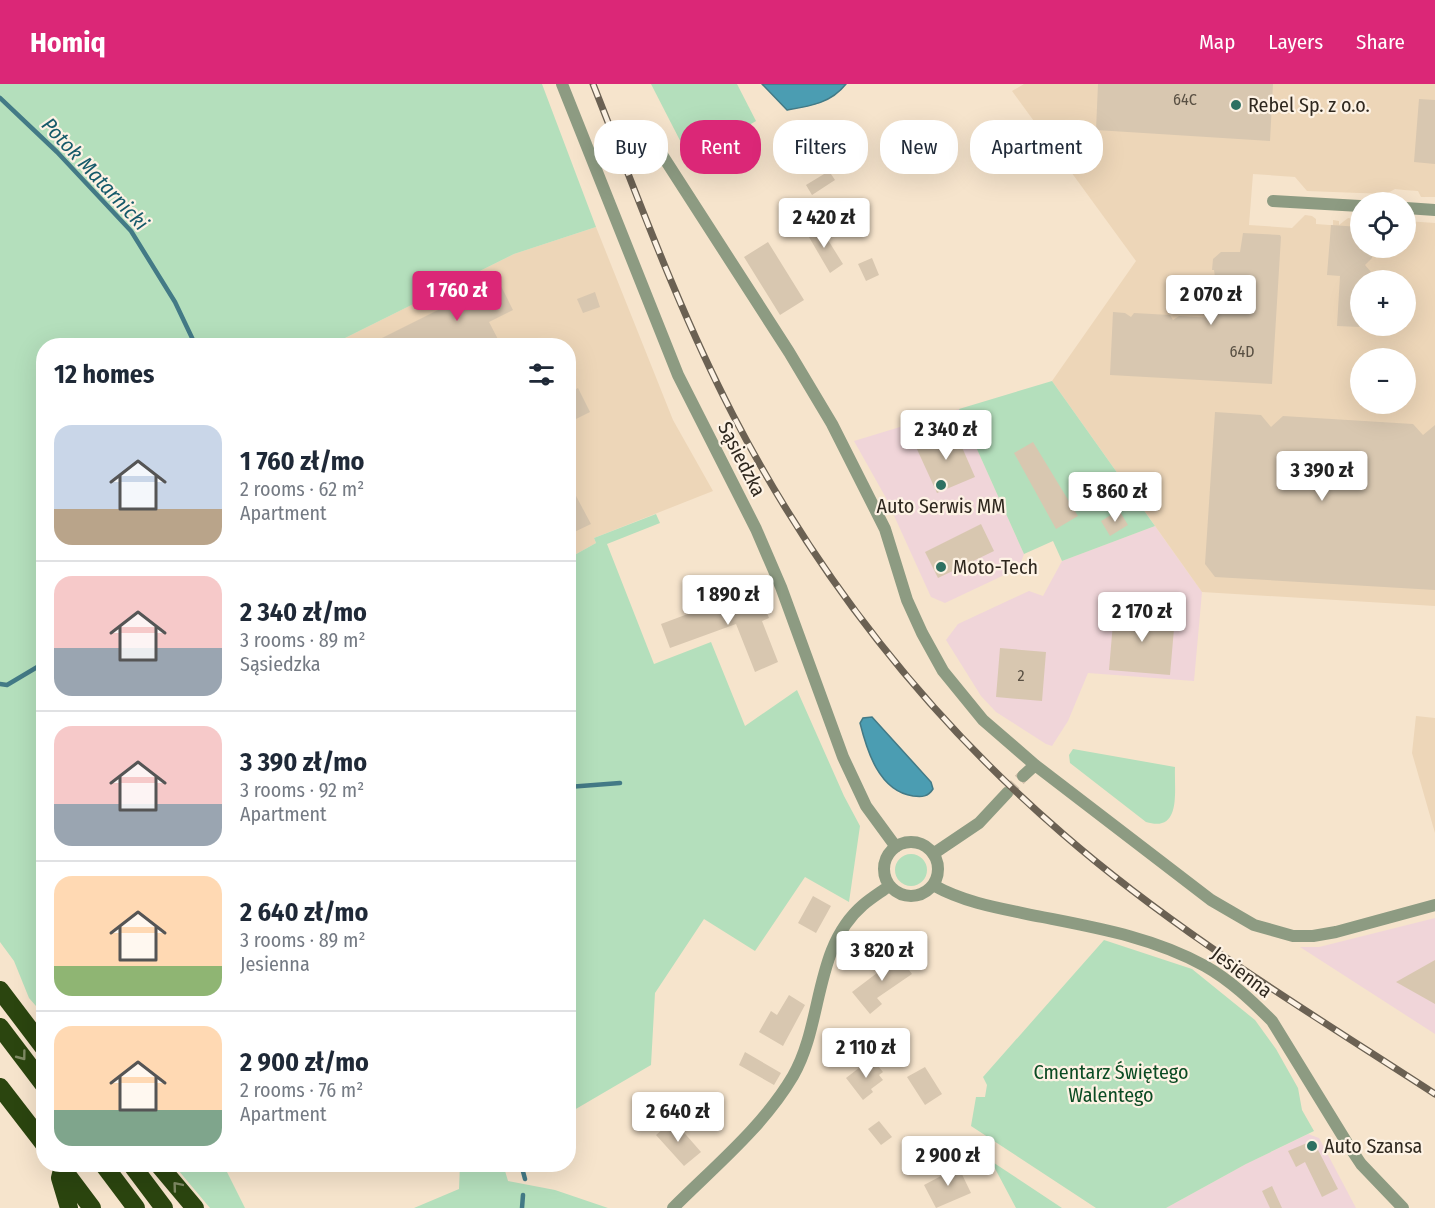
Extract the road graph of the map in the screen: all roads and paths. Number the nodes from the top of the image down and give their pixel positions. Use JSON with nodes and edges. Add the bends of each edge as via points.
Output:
{"nodes":[{"id":1,"x":562,"y":84,"type":"edge"},
{"id":2,"x":668,"y":164,"type":"edge"},
{"id":3,"x":1273,"y":201,"type":"dead end"},
{"id":4,"x":1350,"y":205,"type":"edge"},
{"id":5,"x":1416,"y":209,"type":"edge"},
{"id":6,"x":1435,"y":210,"type":"edge"},
{"id":7,"x":1035,"y":765,"type":"junction"},
{"id":8,"x":1023,"y":776,"type":"tunnel mouth"},
{"id":9,"x":1007,"y":794,"type":"tunnel mouth"},
{"id":10,"x":896,"y":847,"type":"junction"},
{"id":11,"x":933,"y":854,"type":"junction"},
{"id":12,"x":933,"y":885,"type":"junction"},
{"id":13,"x":889,"y":886,"type":"junction"},
{"id":14,"x":1435,"y":905,"type":"edge"},
{"id":15,"x":0,"y":977,"type":"edge"},
{"id":16,"x":0,"y":990,"type":"edge"},
{"id":17,"x":36,"y":1019,"type":"edge"},
{"id":18,"x":0,"y":1027,"type":"edge"},
{"id":19,"x":36,"y":1037,"type":"edge"},
{"id":20,"x":36,"y":1074,"type":"edge"},
{"id":21,"x":0,"y":1087,"type":"edge"},
{"id":22,"x":36,"y":1134,"type":"edge"},
{"id":23,"x":60,"y":1172,"type":"edge"},
{"id":24,"x":65,"y":1172,"type":"edge"},
{"id":25,"x":109,"y":1172,"type":"edge"},
{"id":26,"x":137,"y":1172,"type":"edge"},
{"id":27,"x":165,"y":1172,"type":"edge"},
{"id":28,"x":69,"y":1208,"type":"edge"},
{"id":29,"x":92,"y":1208,"type":"edge"},
{"id":30,"x":136,"y":1208,"type":"edge"},
{"id":31,"x":164,"y":1208,"type":"edge"},
{"id":32,"x":195,"y":1208,"type":"edge"},
{"id":33,"x":673,"y":1208,"type":"edge"},
{"id":34,"x":1403,"y":1208,"type":"edge"}],
"edges":[{"from":1,"to":10,"type":"street","name":"Sąsiedzka","via":[[678,375],[781,587],[843,757],[866,806]]},
{"from":2,"to":7,"type":"street","via":[[832,424],[878,513],[907,600],[943,671],[983,720]]},
{"from":3,"to":4,"type":"street"},
{"from":5,"to":6,"type":"street"},
{"from":7,"to":8,"type":"street"},
{"from":7,"to":14,"type":"street","name":"Jesienna","via":[[1211,900],[1254,926],[1293,936],[1313,936]]},
{"from":9,"to":11,"type":"street","via":[[979,823]]},
{"from":10,"to":11,"type":"street","via":[[912,842]]},
{"from":10,"to":13,"type":"street","via":[[884,869]]},
{"from":11,"to":12,"type":"street","via":[[938,869]]},
{"from":12,"to":13,"type":"street","via":[[920,895],[911,896]]},
{"from":12,"to":34,"type":"street","name":"Jesienna","via":[[983,905],[1137,938],[1218,975],[1272,1021],[1361,1164]]},
{"from":13,"to":33,"type":"street","via":[[858,910],[834,946],[813,1024],[793,1077],[741,1141]]},
{"from":15,"to":17,"type":"highway"},
{"from":16,"to":19,"type":"highway"},
{"from":18,"to":20,"type":"highway","one_way":true},
{"from":21,"to":22,"type":"highway"},
{"from":23,"to":28,"type":"highway"},
{"from":24,"to":29,"type":"highway"},
{"from":25,"to":30,"type":"highway"},
{"from":26,"to":31,"type":"highway"},
{"from":32,"to":27,"type":"highway","one_way":true}]}
